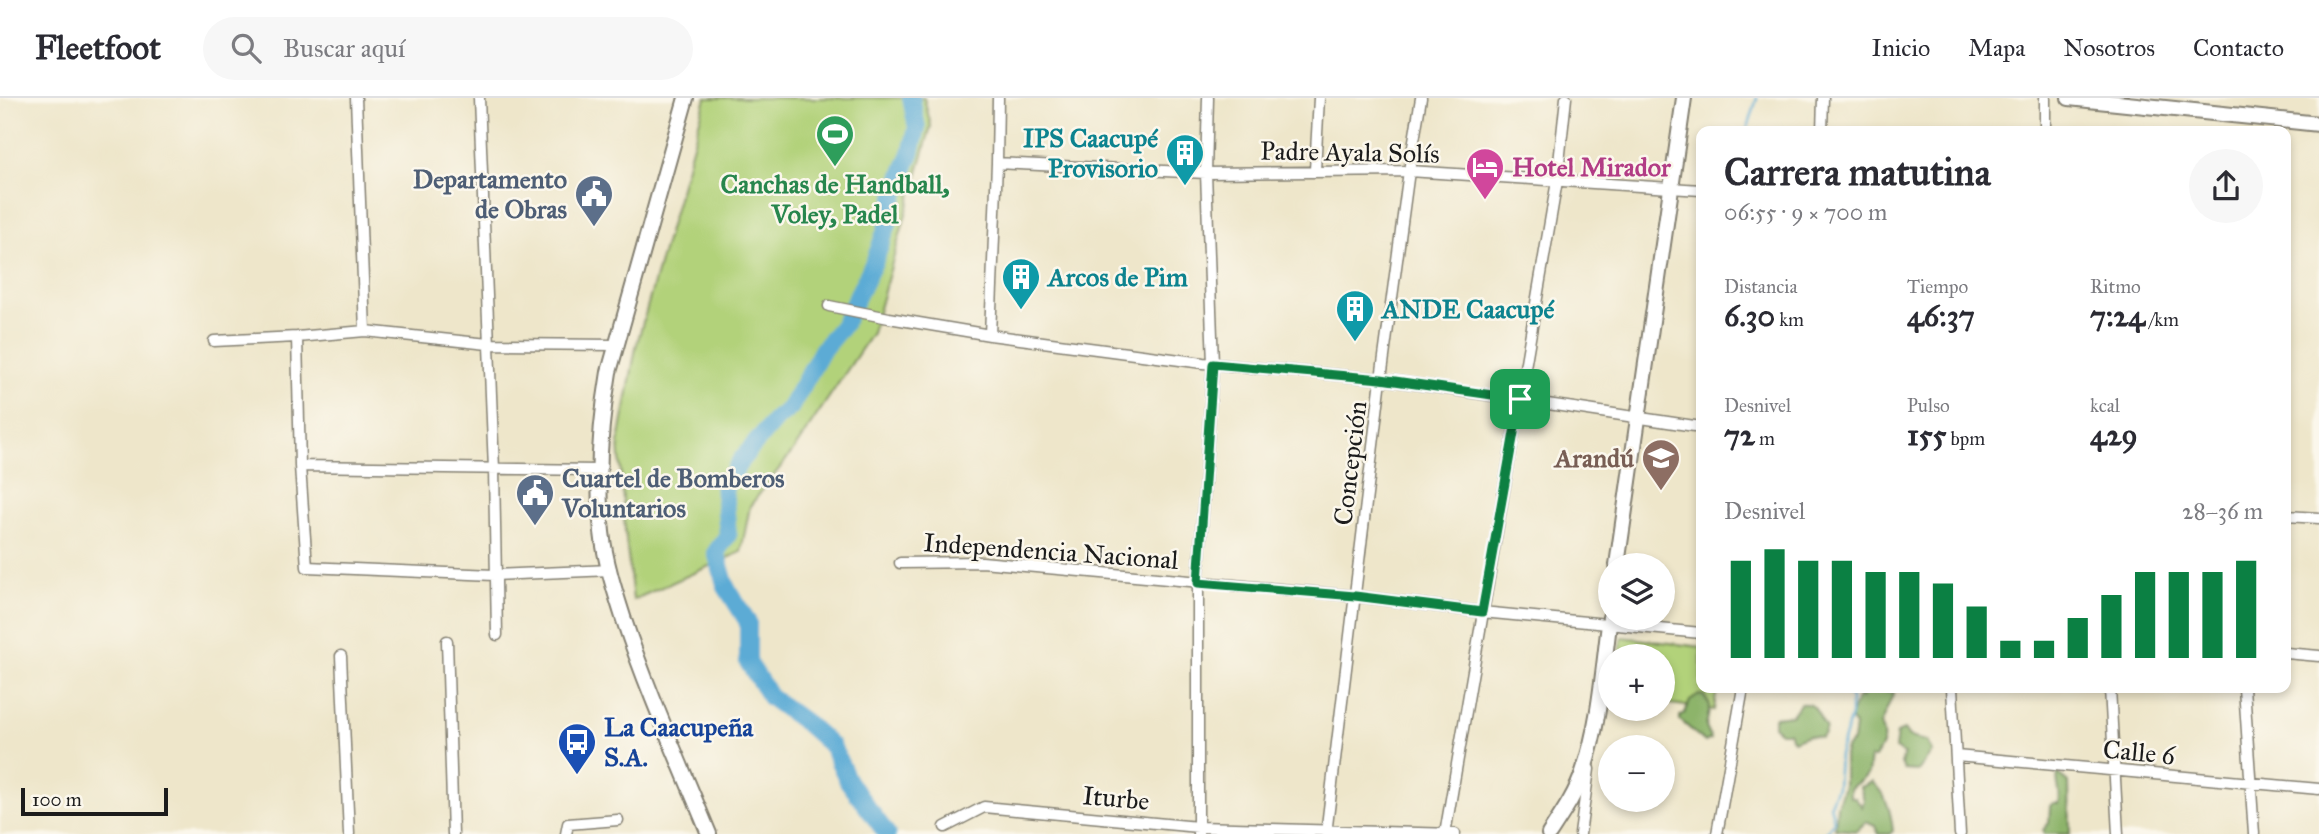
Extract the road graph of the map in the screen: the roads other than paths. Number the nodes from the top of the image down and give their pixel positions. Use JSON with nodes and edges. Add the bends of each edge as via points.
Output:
{"nodes":[{"id":1,"x":356,"y":98,"type":"edge"},
{"id":2,"x":479,"y":98,"type":"edge"},
{"id":3,"x":686,"y":98,"type":"edge"},
{"id":4,"x":998,"y":98,"type":"edge"},
{"id":5,"x":1208,"y":98,"type":"edge"},
{"id":6,"x":1319,"y":98,"type":"edge"},
{"id":7,"x":1421,"y":98,"type":"edge"},
{"id":8,"x":1566,"y":98,"type":"edge"},
{"id":9,"x":1684,"y":98,"type":"edge"},
{"id":10,"x":1823,"y":98,"type":"edge"},
{"id":11,"x":2045,"y":98,"type":"edge"},
{"id":12,"x":2069,"y":98,"type":"edge"},
{"id":13,"x":2319,"y":124,"type":"edge"},
{"id":14,"x":1822,"y":126,"type":"edge"},
{"id":15,"x":2045,"y":126,"type":"edge"},
{"id":16,"x":998,"y":163,"type":"junction"},
{"id":17,"x":1315,"y":170,"type":"junction"},
{"id":18,"x":1409,"y":171,"type":"junction"},
{"id":19,"x":1206,"y":173,"type":"junction"},
{"id":20,"x":1557,"y":181,"type":"junction"},
{"id":21,"x":1671,"y":188,"type":"junction"},
{"id":22,"x":1696,"y":190,"type":"edge"},
{"id":23,"x":829,"y":306,"type":"dead end"},
{"id":24,"x":365,"y":331,"type":"junction"},
{"id":25,"x":990,"y":335,"type":"junction"},
{"id":26,"x":297,"y":337,"type":"junction"},
{"id":27,"x":214,"y":341,"type":"dead end"},
{"id":28,"x":488,"y":344,"type":"junction"},
{"id":29,"x":616,"y":345,"type":"junction"},
{"id":30,"x":1213,"y":364,"type":"junction"},
{"id":31,"x":1381,"y":379,"type":"junction"},
{"id":32,"x":1520,"y":399,"type":"junction"},
{"id":33,"x":1638,"y":417,"type":"junction"},
{"id":34,"x":1696,"y":426,"type":"edge"},
{"id":35,"x":300,"y":467,"type":"junction"},
{"id":36,"x":494,"y":469,"type":"junction"},
{"id":37,"x":598,"y":470,"type":"junction"},
{"id":38,"x":2291,"y":516,"type":"edge"},
{"id":39,"x":2319,"y":518,"type":"edge"},
{"id":40,"x":1619,"y":553,"type":"edge"},
{"id":41,"x":900,"y":562,"type":"dead end"},
{"id":42,"x":611,"y":570,"type":"junction"},
{"id":43,"x":495,"y":575,"type":"junction"},
{"id":44,"x":1198,"y":583,"type":"junction"},
{"id":45,"x":1355,"y":596,"type":"junction"},
{"id":46,"x":1482,"y":612,"type":"junction"},
{"id":47,"x":1598,"y":619,"type":"edge"},
{"id":48,"x":1675,"y":629,"type":"edge"},
{"id":49,"x":1609,"y":630,"type":"edge"},
{"id":50,"x":1696,"y":632,"type":"edge"},
{"id":51,"x":497,"y":635,"type":"dead end"},
{"id":52,"x":447,"y":640,"type":"dead end"},
{"id":53,"x":2291,"y":653,"type":"edge"},
{"id":54,"x":341,"y":656,"type":"dead end"},
{"id":55,"x":2319,"y":656,"type":"edge"},
{"id":56,"x":1742,"y":693,"type":"edge"},
{"id":57,"x":1952,"y":693,"type":"edge"},
{"id":58,"x":2110,"y":693,"type":"edge"},
{"id":59,"x":2244,"y":693,"type":"edge"},
{"id":60,"x":1593,"y":738,"type":"junction"},
{"id":61,"x":1956,"y":756,"type":"junction"},
{"id":62,"x":2114,"y":772,"type":"junction"},
{"id":63,"x":2251,"y":783,"type":"junction"},
{"id":64,"x":2319,"y":789,"type":"edge"},
{"id":65,"x":618,"y":820,"type":"dead end"},
{"id":66,"x":945,"y":827,"type":"dead end"},
{"id":67,"x":1198,"y":831,"type":"edge"},
{"id":68,"x":1326,"y":832,"type":"edge"},
{"id":69,"x":349,"y":834,"type":"edge"},
{"id":70,"x":453,"y":834,"type":"edge"},
{"id":71,"x":566,"y":834,"type":"edge"},
{"id":72,"x":709,"y":834,"type":"edge"},
{"id":73,"x":1445,"y":834,"type":"edge"},
{"id":74,"x":1455,"y":834,"type":"edge"},
{"id":75,"x":1549,"y":834,"type":"edge"},
{"id":76,"x":1580,"y":834,"type":"edge"},
{"id":77,"x":1587,"y":834,"type":"edge"},
{"id":78,"x":1717,"y":834,"type":"edge"},
{"id":79,"x":1960,"y":834,"type":"edge"},
{"id":80,"x":2118,"y":834,"type":"edge"},
{"id":81,"x":2254,"y":834,"type":"edge"}],
"edges":[{"from":1,"to":24,"type":"street"},
{"from":2,"to":28,"type":"street"},
{"from":3,"to":29,"type":"main road"},
{"from":4,"to":16,"type":"street"},
{"from":5,"to":19,"type":"street"},
{"from":6,"to":17,"type":"street"},
{"from":7,"to":18,"type":"street","name":"Concepción"},
{"from":8,"to":20,"type":"street"},
{"from":9,"to":21,"type":"main road"},
{"from":10,"to":14,"type":"street"},
{"from":11,"to":15,"type":"street"},
{"from":12,"to":13,"type":"main road"},
{"from":16,"to":19,"type":"street","name":"Padre Ayala Solís"},
{"from":16,"to":25,"type":"street"},
{"from":17,"to":18,"type":"street","name":"Padre Ayala Solís"},
{"from":17,"to":19,"type":"street","name":"Padre Ayala Solís"},
{"from":18,"to":20,"type":"street","name":"Padre Ayala Solís"},
{"from":18,"to":31,"type":"street","name":"Concepción"},
{"from":19,"to":30,"type":"street"},
{"from":20,"to":21,"type":"street","name":"Padre Ayala Solís"},
{"from":20,"to":32,"type":"street"},
{"from":21,"to":22,"type":"street","name":"Padre Ayala Solís"},
{"from":21,"to":33,"type":"main road"},
{"from":23,"to":25,"type":"street"},
{"from":24,"to":26,"type":"street"},
{"from":24,"to":28,"type":"street"},
{"from":25,"to":30,"type":"street"},
{"from":26,"to":27,"type":"street"},
{"from":26,"to":35,"type":"street"},
{"from":28,"to":29,"type":"street"},
{"from":28,"to":36,"type":"street"},
{"from":29,"to":37,"type":"main road","via":[[601,416]]},
{"from":30,"to":31,"type":"street"},
{"from":30,"to":44,"type":"street"},
{"from":31,"to":32,"type":"street"},
{"from":31,"to":45,"type":"street","name":"Concepción"},
{"from":32,"to":33,"type":"street"},
{"from":32,"to":46,"type":"street"},
{"from":33,"to":34,"type":"street"},
{"from":33,"to":40,"type":"main road"},
{"from":35,"to":36,"type":"street"},
{"from":35,"to":43,"type":"street","via":[[307,567]]},
{"from":36,"to":37,"type":"street"},
{"from":36,"to":43,"type":"street"},
{"from":37,"to":42,"type":"main road","via":[[602,534]]},
{"from":38,"to":39,"type":"street"},
{"from":41,"to":44,"type":"street","name":"Independencia Nacional","via":[[982,562]]},
{"from":42,"to":43,"type":"street"},
{"from":42,"to":72,"type":"main road","via":[[639,663]]},
{"from":43,"to":51,"type":"street"},
{"from":44,"to":45,"type":"street","name":"Independencia Nacional"},
{"from":44,"to":67,"type":"street"},
{"from":45,"to":46,"type":"street","name":"Independencia Nacional"},
{"from":45,"to":68,"type":"street","name":"Concepción"},
{"from":46,"to":47,"type":"street","name":"Independencia Nacional"},
{"from":46,"to":73,"type":"street"},
{"from":48,"to":50,"type":"street","name":"Independencia Nacional"},
{"from":49,"to":60,"type":"main road"},
{"from":52,"to":70,"type":"street"},
{"from":53,"to":55,"type":"street"},
{"from":54,"to":69,"type":"street"},
{"from":56,"to":78,"type":"street"},
{"from":57,"to":61,"type":"street"},
{"from":58,"to":62,"type":"street"},
{"from":59,"to":63,"type":"street"},
{"from":60,"to":75,"type":"main road","via":[[1575,791]]},
{"from":60,"to":76,"type":"street"},
{"from":61,"to":62,"type":"street","name":"Calle 6"},
{"from":61,"to":79,"type":"street"},
{"from":62,"to":63,"type":"street","name":"Calle 6"},
{"from":62,"to":80,"type":"street"},
{"from":63,"to":64,"type":"street","name":"Calle 6"},
{"from":63,"to":81,"type":"street"},
{"from":65,"to":71,"type":"street","via":[[576,821],[568,824]]},
{"from":66,"to":67,"type":"street","name":"Iturbe","via":[[985,807]]},
{"from":67,"to":68,"type":"street","name":"Iturbe"},
{"from":68,"to":73,"type":"street","name":"Iturbe"},
{"from":73,"to":74,"type":"street","name":"Iturbe"},
{"from":76,"to":77,"type":"street"}]}
